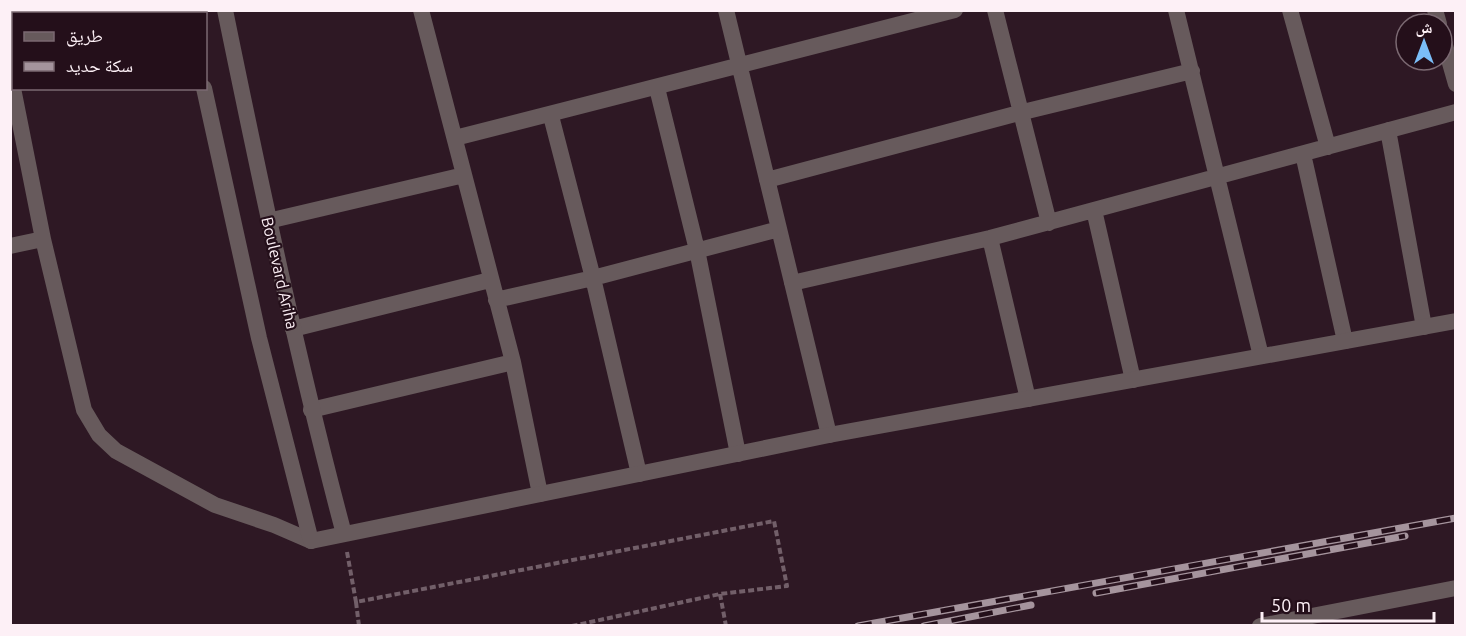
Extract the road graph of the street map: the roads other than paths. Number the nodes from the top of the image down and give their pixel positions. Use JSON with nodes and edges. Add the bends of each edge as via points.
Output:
{"nodes":[{"id":1,"x":225,"y":10,"type":"edge"},
{"id":2,"x":421,"y":10,"type":"edge"},
{"id":3,"x":726,"y":10,"type":"edge"},
{"id":4,"x":955,"y":10,"type":"edge"},
{"id":5,"x":995,"y":10,"type":"edge"},
{"id":6,"x":1176,"y":10,"type":"edge"},
{"id":7,"x":1290,"y":10,"type":"edge"},
{"id":8,"x":739,"y":66,"type":"junction"},
{"id":9,"x":1192,"y":71,"type":"junction"},
{"id":10,"x":657,"y":88,"type":"junction"},
{"id":11,"x":13,"y":90,"type":"edge"},
{"id":12,"x":204,"y":90,"type":"edge"},
{"id":13,"x":1455,"y":112,"type":"edge"},
{"id":14,"x":1019,"y":113,"type":"junction"},
{"id":15,"x":551,"y":116,"type":"junction"},
{"id":16,"x":1388,"y":130,"type":"junction"},
{"id":17,"x":455,"y":138,"type":"junction"},
{"id":18,"x":1328,"y":147,"type":"junction"},
{"id":19,"x":1303,"y":154,"type":"junction"},
{"id":20,"x":464,"y":175,"type":"junction"},
{"id":21,"x":1219,"y":176,"type":"junction"},
{"id":22,"x":767,"y":180,"type":"junction"},
{"id":23,"x":1095,"y":210,"type":"junction"},
{"id":24,"x":268,"y":221,"type":"junction"},
{"id":25,"x":1049,"y":223,"type":"junction"},
{"id":26,"x":779,"y":229,"type":"junction"},
{"id":27,"x":990,"y":238,"type":"junction"},
{"id":28,"x":43,"y":239,"type":"junction"},
{"id":29,"x":10,"y":246,"type":"edge"},
{"id":30,"x":697,"y":250,"type":"junction"},
{"id":31,"x":593,"y":278,"type":"junction"},
{"id":32,"x":490,"y":280,"type":"junction"},
{"id":33,"x":792,"y":283,"type":"junction"},
{"id":34,"x":496,"y":300,"type":"junction"},
{"id":35,"x":1455,"y":321,"type":"edge"},
{"id":36,"x":1424,"y":327,"type":"junction"},
{"id":37,"x":293,"y":329,"type":"junction"},
{"id":38,"x":1345,"y":341,"type":"junction"},
{"id":39,"x":1261,"y":356,"type":"junction"},
{"id":40,"x":513,"y":362,"type":"junction"},
{"id":41,"x":1133,"y":380,"type":"junction"},
{"id":42,"x":1028,"y":399,"type":"junction"},
{"id":43,"x":311,"y":410,"type":"junction"},
{"id":44,"x":829,"y":435,"type":"junction"},
{"id":45,"x":738,"y":454,"type":"junction"},
{"id":46,"x":639,"y":474,"type":"junction"},
{"id":47,"x":540,"y":494,"type":"junction"},
{"id":48,"x":344,"y":534,"type":"junction"},
{"id":49,"x":311,"y":541,"type":"junction"},
{"id":50,"x":1455,"y":588,"type":"edge"},
{"id":51,"x":1260,"y":626,"type":"edge"}],
"edges":[{"from":1,"to":24,"type":"street","name":"Boulevard Ariha"},
{"from":2,"to":17,"type":"street"},
{"from":3,"to":8,"type":"street"},
{"from":4,"to":8,"type":"street"},
{"from":5,"to":14,"type":"street"},
{"from":6,"to":9,"type":"street"},
{"from":7,"to":18,"type":"street"},
{"from":8,"to":10,"type":"street"},
{"from":8,"to":22,"type":"street"},
{"from":9,"to":14,"type":"street"},
{"from":9,"to":21,"type":"street"},
{"from":10,"to":15,"type":"street"},
{"from":10,"to":30,"type":"street"},
{"from":11,"to":28,"type":"street"},
{"from":12,"to":49,"type":"street","name":"Boulevard Ariha","via":[[259,338]]},
{"from":13,"to":16,"type":"street"},
{"from":14,"to":22,"type":"street"},
{"from":14,"to":25,"type":"street"},
{"from":15,"to":17,"type":"street"},
{"from":15,"to":31,"type":"street"},
{"from":16,"to":18,"type":"street"},
{"from":16,"to":36,"type":"street"},
{"from":17,"to":20,"type":"street"},
{"from":18,"to":19,"type":"street"},
{"from":19,"to":21,"type":"street"},
{"from":19,"to":38,"type":"street"},
{"from":20,"to":24,"type":"street"},
{"from":20,"to":32,"type":"street"},
{"from":21,"to":23,"type":"street"},
{"from":21,"to":39,"type":"street"},
{"from":22,"to":26,"type":"street"},
{"from":23,"to":25,"type":"street"},
{"from":23,"to":41,"type":"street"},
{"from":24,"to":37,"type":"street","name":"Boulevard Ariha"},
{"from":25,"to":27,"type":"street"},
{"from":26,"to":30,"type":"street"},
{"from":26,"to":33,"type":"street"},
{"from":27,"to":33,"type":"street"},
{"from":27,"to":42,"type":"street"},
{"from":28,"to":29,"type":"street"},
{"from":28,"to":49,"type":"street","via":[[84,410],[99,435],[116,451],[216,505]]},
{"from":30,"to":31,"type":"street"},
{"from":30,"to":45,"type":"street"},
{"from":31,"to":34,"type":"street"},
{"from":31,"to":46,"type":"street"},
{"from":32,"to":34,"type":"street"},
{"from":32,"to":37,"type":"street"},
{"from":33,"to":44,"type":"street"},
{"from":34,"to":40,"type":"street"},
{"from":35,"to":36,"type":"street"},
{"from":36,"to":38,"type":"street"},
{"from":37,"to":43,"type":"street","name":"Boulevard Ariha"},
{"from":38,"to":39,"type":"street"},
{"from":39,"to":41,"type":"street"},
{"from":40,"to":43,"type":"street"},
{"from":40,"to":47,"type":"street"},
{"from":41,"to":42,"type":"street"},
{"from":42,"to":44,"type":"street"},
{"from":43,"to":48,"type":"street","name":"Boulevard Ariha"},
{"from":44,"to":45,"type":"street"},
{"from":45,"to":46,"type":"street"},
{"from":46,"to":47,"type":"street"},
{"from":47,"to":48,"type":"street"},
{"from":48,"to":49,"type":"street"},
{"from":50,"to":51,"type":"street"}]}
